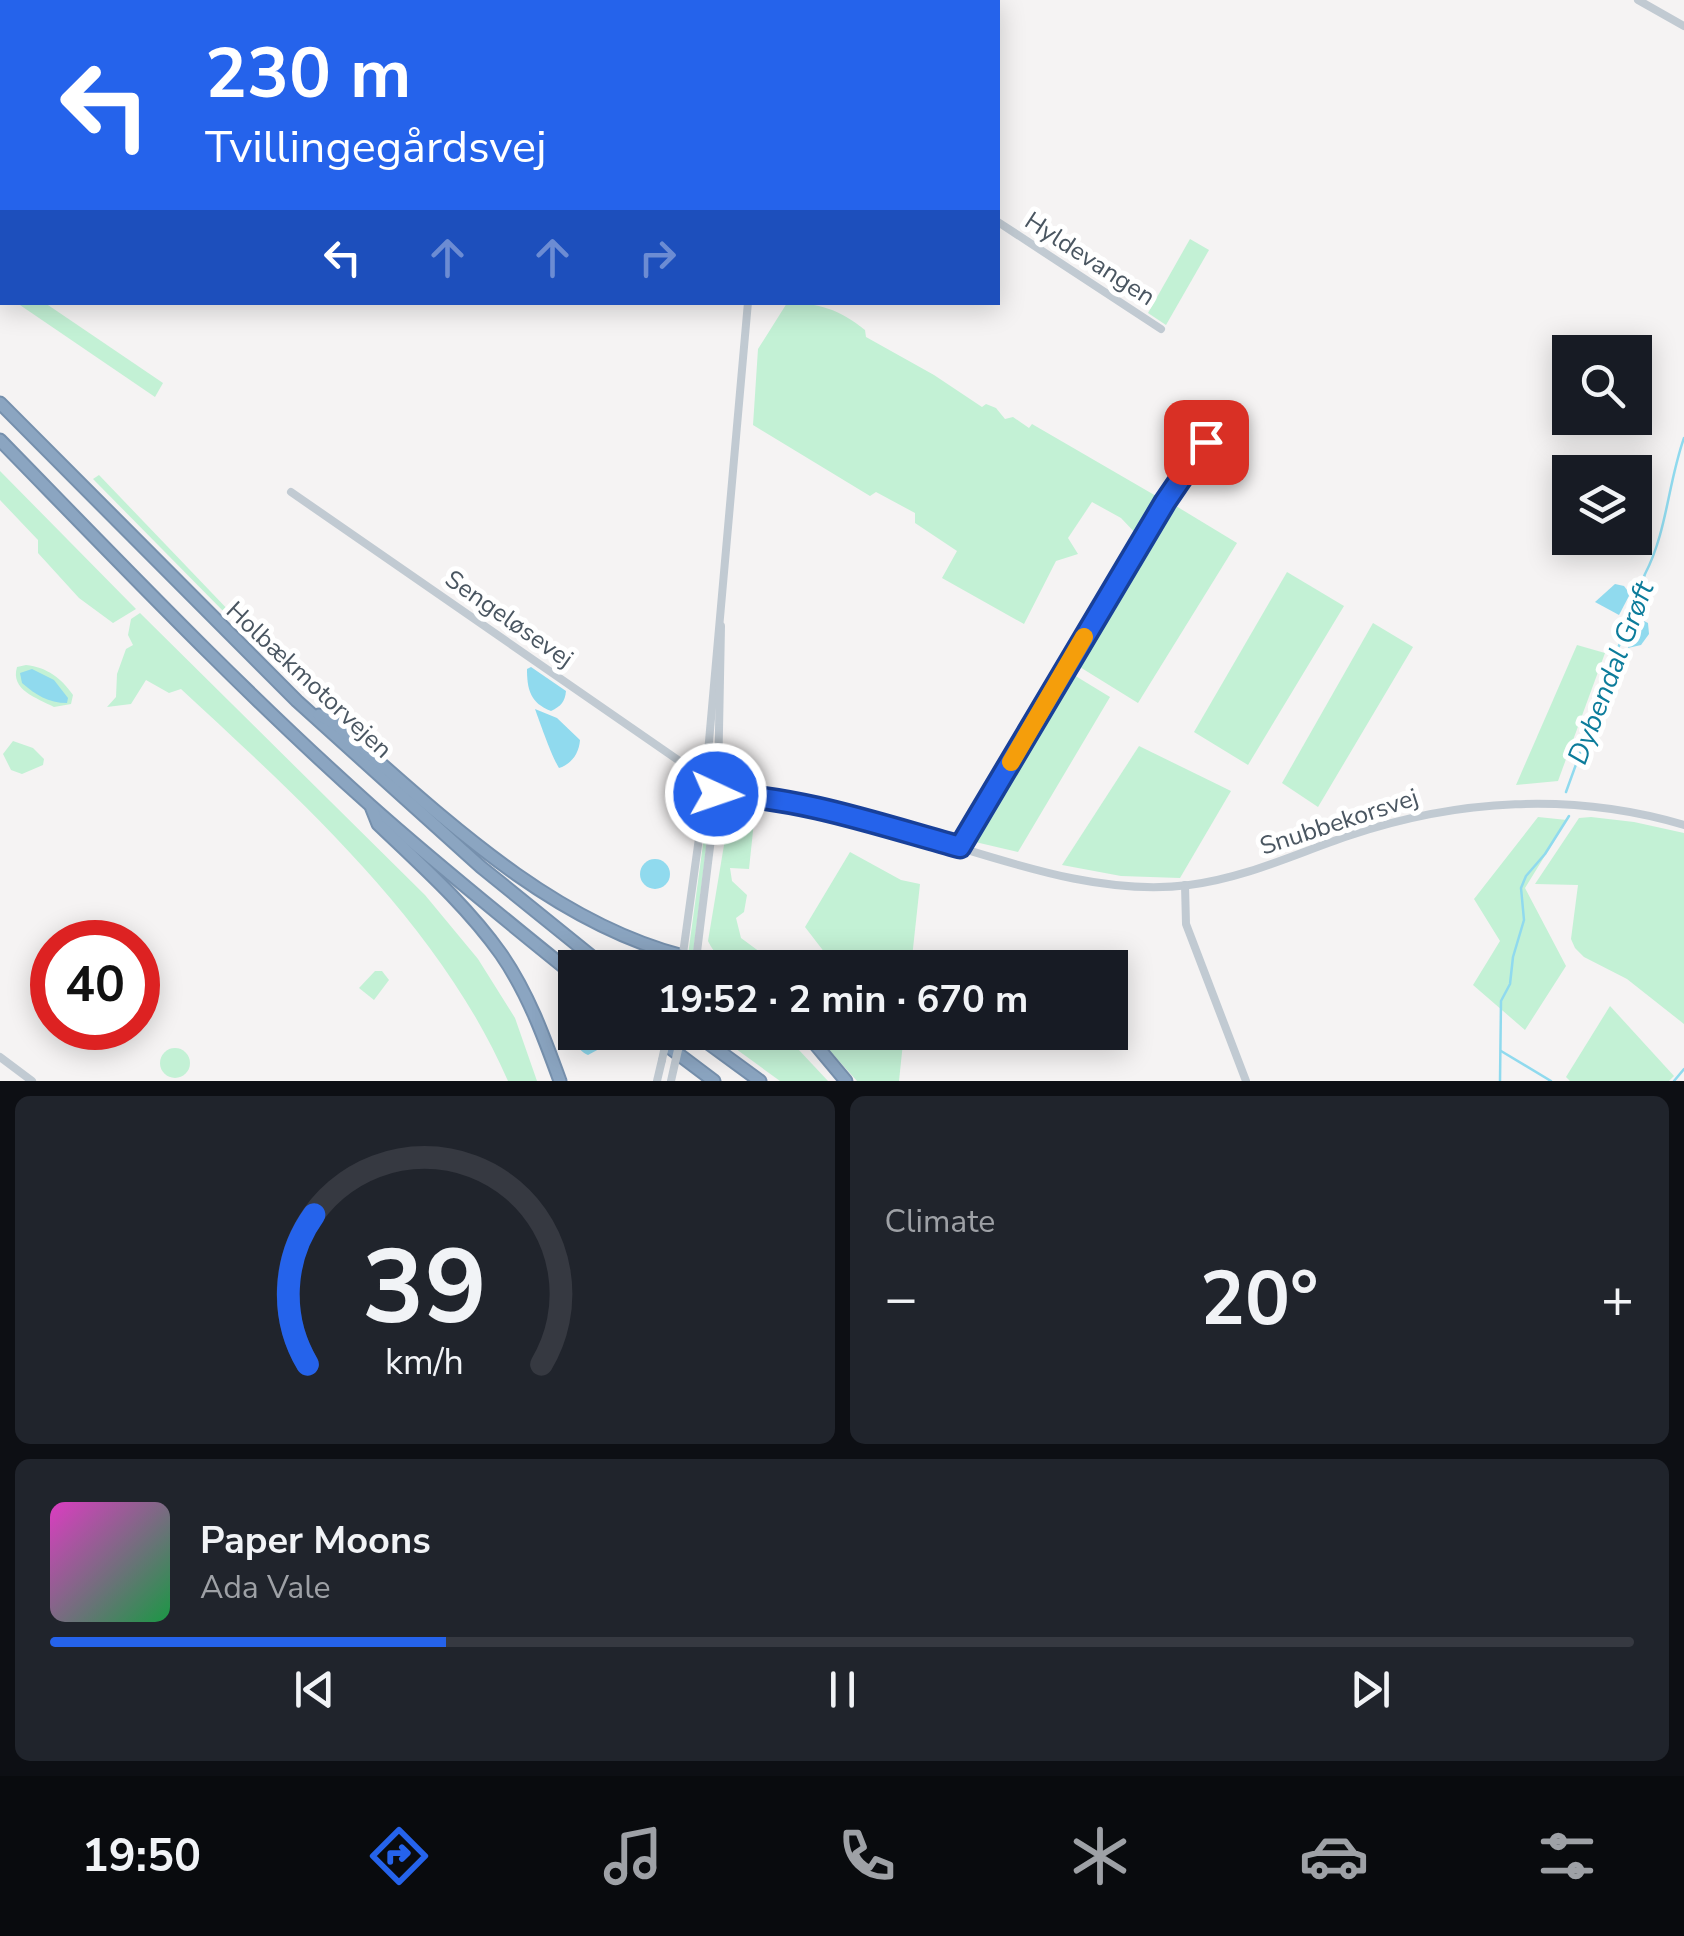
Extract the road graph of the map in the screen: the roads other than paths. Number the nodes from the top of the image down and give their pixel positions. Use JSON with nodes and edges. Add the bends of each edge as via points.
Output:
{"nodes":[{"id":1,"x":1638,"y":0,"type":"edge"},
{"id":2,"x":1684,"y":26,"type":"edge"},
{"id":3,"x":1000,"y":223,"type":"edge"},
{"id":4,"x":748,"y":305,"type":"edge"},
{"id":5,"x":1161,"y":329,"type":"dead end"},
{"id":6,"x":0,"y":403,"type":"edge"},
{"id":7,"x":0,"y":440,"type":"edge"},
{"id":8,"x":1206,"y":442,"type":"dead end"},
{"id":9,"x":291,"y":492,"type":"dead end"},
{"id":10,"x":720,"y":606,"type":"junction"},
{"id":11,"x":297,"y":702,"type":"junction"},
{"id":12,"x":704,"y":782,"type":"junction"},
{"id":13,"x":718,"y":782,"type":"junction"},
{"id":14,"x":716,"y":794,"type":"junction"},
{"id":15,"x":762,"y":796,"type":"junction"},
{"id":16,"x":370,"y":805,"type":"junction"},
{"id":17,"x":1684,"y":825,"type":"edge"},
{"id":18,"x":960,"y":847,"type":"junction"},
{"id":19,"x":1185,"y":886,"type":"junction"},
{"id":20,"x":584,"y":950,"type":"edge"},
{"id":21,"x":657,"y":950,"type":"edge"},
{"id":22,"x":690,"y":950,"type":"edge"},
{"id":23,"x":691,"y":950,"type":"edge"},
{"id":24,"x":558,"y":962,"type":"edge"},
{"id":25,"x":664,"y":1050,"type":"edge"},
{"id":26,"x":673,"y":1050,"type":"edge"},
{"id":27,"x":678,"y":1050,"type":"edge"},
{"id":28,"x":718,"y":1050,"type":"edge"},
{"id":29,"x":819,"y":1050,"type":"edge"},
{"id":30,"x":4,"y":1059,"type":"edge"},
{"id":31,"x":0,"y":1070,"type":"edge"},
{"id":32,"x":657,"y":1080,"type":"edge"},
{"id":33,"x":32,"y":1081,"type":"edge"},
{"id":34,"x":560,"y":1081,"type":"edge"},
{"id":35,"x":671,"y":1081,"type":"edge"},
{"id":36,"x":714,"y":1081,"type":"edge"},
{"id":37,"x":760,"y":1081,"type":"edge"},
{"id":38,"x":846,"y":1081,"type":"edge"},
{"id":39,"x":1246,"y":1081,"type":"edge"}],
"edges":[{"from":1,"to":2,"type":"street"},
{"from":3,"to":5,"type":"street","name":"Hyldevangen"},
{"from":4,"to":10,"type":"street"},
{"from":6,"to":11,"type":"highway","name":"Holbækmotorvejen"},
{"from":7,"to":16,"type":"highway","name":"Holbækmotorvejen"},
{"from":8,"to":18,"type":"street"},
{"from":9,"to":12,"type":"street","name":"Sengeløsevej"},
{"from":10,"to":12,"type":"street"},
{"from":10,"to":13,"type":"street"},
{"from":11,"to":20,"type":"highway","name":"Holbækmotorvejen"},
{"from":11,"to":21,"type":"highway","via":[[336,724],[485,850],[552,897]]},
{"from":12,"to":13,"type":"street"},
{"from":12,"to":14,"type":"street"},
{"from":12,"to":22,"type":"street"},
{"from":13,"to":14,"type":"street"},
{"from":13,"to":15,"type":"street","name":"Snubbekorsvej"},
{"from":14,"to":15,"type":"street","name":"Snubbekorsvej"},
{"from":14,"to":23,"type":"street"},
{"from":15,"to":18,"type":"street","name":"Snubbekorsvej"},
{"from":16,"to":24,"type":"highway","name":"Holbækmotorvejen"},
{"from":16,"to":34,"type":"highway","via":[[378,824],[502,955],[534,1011]]},
{"from":17,"to":19,"type":"street","name":"Snubbekorsvej","via":[[1593,807],[1482,805],[1405,819],[1250,872]]},
{"from":18,"to":19,"type":"street","name":"Snubbekorsvej","via":[[1097,882]]},
{"from":19,"to":39,"type":"street","via":[[1186,924]]},
{"from":25,"to":32,"type":"street","bridge":true},
{"from":26,"to":36,"type":"highway"},
{"from":27,"to":35,"type":"street","bridge":true},
{"from":28,"to":37,"type":"highway"},
{"from":29,"to":38,"type":"highway"},
{"from":30,"to":31,"type":"street"},
{"from":30,"to":33,"type":"street"}]}
